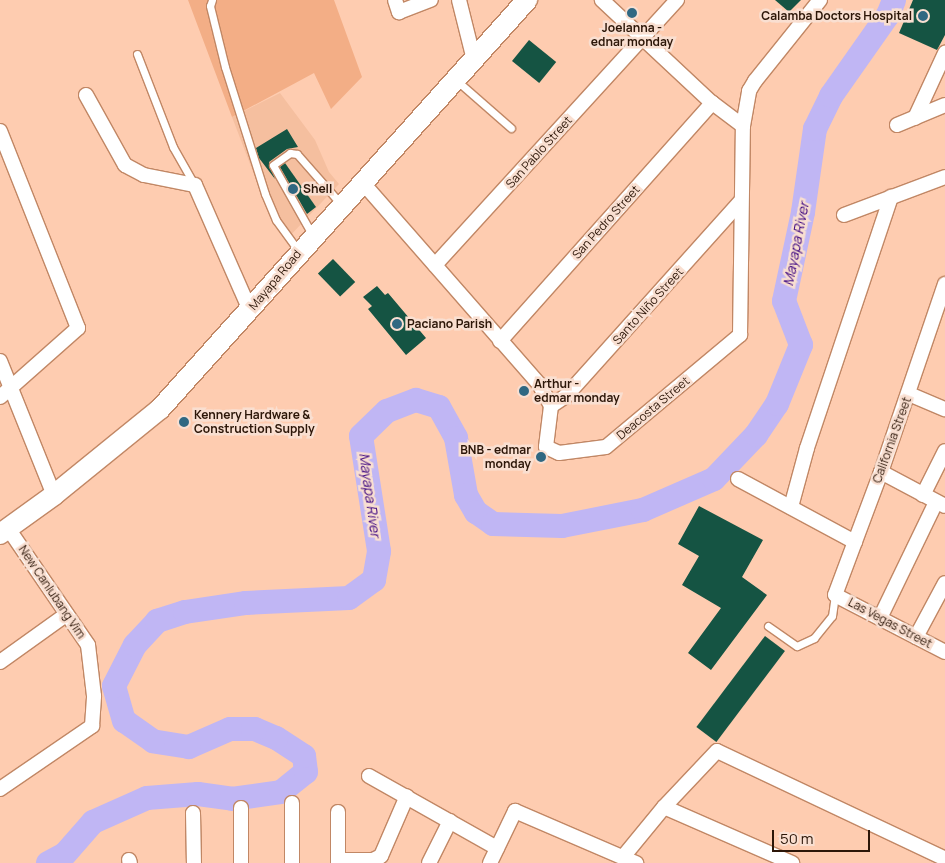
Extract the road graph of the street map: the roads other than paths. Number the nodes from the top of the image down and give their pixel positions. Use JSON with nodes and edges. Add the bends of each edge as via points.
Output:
{"nodes":[{"id":1,"x":212,"y":0,"type":"edge"},
{"id":2,"x":395,"y":0,"type":"edge"},
{"id":3,"x":430,"y":0,"type":"edge"},
{"id":4,"x":459,"y":0,"type":"edge"},
{"id":5,"x":527,"y":0,"type":"edge"},
{"id":6,"x":602,"y":0,"type":"edge"},
{"id":7,"x":677,"y":0,"type":"edge"},
{"id":8,"x":820,"y":0,"type":"edge"},
{"id":9,"x":642,"y":38,"type":"junction"},
{"id":10,"x":945,"y":53,"type":"edge"},
{"id":11,"x":137,"y":54,"type":"dead end"},
{"id":12,"x":474,"y":60,"type":"junction"},
{"id":13,"x":456,"y":79,"type":"junction"},
{"id":14,"x":86,"y":95,"type":"dead end"},
{"id":15,"x":712,"y":103,"type":"junction"},
{"id":16,"x":945,"y":105,"type":"edge"},
{"id":17,"x":915,"y":118,"type":"junction"},
{"id":18,"x":897,"y":125,"type":"dead end"},
{"id":19,"x":744,"y":126,"type":"junction"},
{"id":20,"x":511,"y":128,"type":"dead end"},
{"id":21,"x":0,"y":131,"type":"edge"},
{"id":22,"x":945,"y":177,"type":"edge"},
{"id":23,"x":362,"y":183,"type":"junction"},
{"id":24,"x":195,"y":185,"type":"junction"},
{"id":25,"x":891,"y":197,"type":"junction"},
{"id":26,"x":740,"y":202,"type":"junction"},
{"id":27,"x":342,"y":205,"type":"junction"},
{"id":28,"x":844,"y":215,"type":"dead end"},
{"id":29,"x":313,"y":236,"type":"junction"},
{"id":30,"x":299,"y":252,"type":"junction"},
{"id":31,"x":436,"y":265,"type":"junction"},
{"id":32,"x":945,"y":284,"type":"edge"},
{"id":33,"x":250,"y":310,"type":"junction"},
{"id":34,"x":500,"y":340,"type":"junction"},
{"id":35,"x":0,"y":361,"type":"edge"},
{"id":36,"x":5,"y":394,"type":"edge"},
{"id":37,"x":909,"y":394,"type":"junction"},
{"id":38,"x":551,"y":406,"type":"junction"},
{"id":39,"x":945,"y":408,"type":"edge"},
{"id":40,"x":945,"y":451,"type":"edge"},
{"id":41,"x":881,"y":472,"type":"junction"},
{"id":42,"x":738,"y":479,"type":"dead end"},
{"id":43,"x":923,"y":495,"type":"junction"},
{"id":44,"x":54,"y":496,"type":"junction"},
{"id":45,"x":941,"y":504,"type":"edge"},
{"id":46,"x":791,"y":507,"type":"junction"},
{"id":47,"x":4,"y":531,"type":"edge"},
{"id":48,"x":855,"y":542,"type":"junction"},
{"id":49,"x":945,"y":583,"type":"edge"},
{"id":50,"x":835,"y":594,"type":"junction"},
{"id":51,"x":67,"y":614,"type":"junction"},
{"id":52,"x":880,"y":618,"type":"junction"},
{"id":53,"x":768,"y":626,"type":"dead end"},
{"id":54,"x":916,"y":637,"type":"junction"},
{"id":55,"x":945,"y":652,"type":"edge"},
{"id":56,"x":0,"y":662,"type":"edge"},
{"id":57,"x":369,"y":776,"type":"dead end"},
{"id":58,"x":0,"y":789,"type":"edge"},
{"id":59,"x":407,"y":796,"type":"junction"},
{"id":60,"x":292,"y":803,"type":"dead end"},
{"id":61,"x":664,"y":807,"type":"junction"},
{"id":62,"x":241,"y":808,"type":"dead end"},
{"id":63,"x":338,"y":812,"type":"dead end"},
{"id":64,"x":193,"y":813,"type":"dead end"},
{"id":65,"x":450,"y":821,"type":"junction"},
{"id":66,"x":497,"y":848,"type":"junction"},
{"id":67,"x":623,"y":857,"type":"junction"},
{"id":68,"x":945,"y":859,"type":"edge"},
{"id":69,"x":338,"y":861,"type":"edge"},
{"id":70,"x":194,"y":863,"type":"edge"},
{"id":71,"x":241,"y":863,"type":"edge"},
{"id":72,"x":292,"y":863,"type":"edge"},
{"id":73,"x":429,"y":863,"type":"edge"},
{"id":74,"x":490,"y":863,"type":"edge"},
{"id":75,"x":636,"y":863,"type":"edge"},
{"id":76,"x":792,"y":863,"type":"edge"}],
"edges":[{"from":1,"to":30,"type":"lane","via":[[210,6],[225,67],[265,194],[276,220]]},
{"from":2,"to":3,"type":"street","via":[[399,12]]},
{"from":4,"to":12,"type":"street"},
{"from":5,"to":12,"type":"main road","name":"Mayapa Road"},
{"from":6,"to":9,"type":"street"},
{"from":7,"to":9,"type":"street","name":"San Pablo Street"},
{"from":8,"to":19,"type":"street","name":"Deacosta Street","via":[[755,81],[749,91]]},
{"from":9,"to":15,"type":"street"},
{"from":9,"to":31,"type":"street","name":"San Pablo Street"},
{"from":10,"to":17,"type":"street"},
{"from":11,"to":24,"type":"lane","via":[[173,148]]},
{"from":12,"to":13,"type":"main road","name":"Mayapa Road"},
{"from":13,"to":20,"type":"lane"},
{"from":13,"to":23,"type":"main road","name":"Mayapa Road"},
{"from":14,"to":24,"type":"street","via":[[125,166],[144,175]]},
{"from":15,"to":19,"type":"street"},
{"from":15,"to":34,"type":"street","name":"San Pedro Street"},
{"from":16,"to":17,"type":"street"},
{"from":17,"to":18,"type":"street"},
{"from":19,"to":26,"type":"street","name":"Deacosta Street"},
{"from":21,"to":36,"type":"street","via":[[78,328]]},
{"from":22,"to":25,"type":"street"},
{"from":23,"to":27,"type":"main road","name":"Mayapa Road"},
{"from":23,"to":31,"type":"street"},
{"from":24,"to":33,"type":"street"},
{"from":25,"to":28,"type":"street"},
{"from":25,"to":46,"type":"street","via":[[807,448]]},
{"from":26,"to":38,"type":"street","name":"Santo Niño Street","via":[[572,389]]},
{"from":26,"to":38,"type":"street","name":"Deacosta Street","via":[[740,335],[606,446],[559,453],[546,447]]},
{"from":27,"to":29,"type":"main road","name":"Mayapa Road"},
{"from":27,"to":29,"type":"lane","via":[[297,154],[290,153],[273,165]]},
{"from":29,"to":30,"type":"main road","name":"Mayapa Road"},
{"from":30,"to":33,"type":"main road","name":"Mayapa Road"},
{"from":31,"to":34,"type":"street"},
{"from":32,"to":37,"type":"street","name":"California Street"},
{"from":33,"to":44,"type":"main road","name":"Mayapa Road","via":[[160,409]]},
{"from":34,"to":38,"type":"street","via":[[539,384]]},
{"from":35,"to":36,"type":"street"},
{"from":36,"to":44,"type":"street"},
{"from":37,"to":39,"type":"street"},
{"from":37,"to":41,"type":"street","name":"California Street"},
{"from":40,"to":43,"type":"street"},
{"from":41,"to":43,"type":"street"},
{"from":41,"to":48,"type":"street","name":"California Street"},
{"from":42,"to":46,"type":"street"},
{"from":43,"to":45,"type":"street"},
{"from":44,"to":47,"type":"main road","name":"Mayapa Road"},
{"from":45,"to":52,"type":"street"},
{"from":46,"to":48,"type":"street"},
{"from":47,"to":51,"type":"street","name":"New Canlubang Vim"},
{"from":48,"to":50,"type":"street","name":"California Street"},
{"from":49,"to":54,"type":"street"},
{"from":50,"to":52,"type":"street","name":"Las Vegas Street"},
{"from":50,"to":53,"type":"lane","via":[[832,616],[814,638],[797,646]]},
{"from":51,"to":56,"type":"street"},
{"from":51,"to":58,"type":"street","name":"New Canlubang Vim","via":[[88,645],[94,696],[92,726]]},
{"from":52,"to":54,"type":"street","name":"Las Vegas Street"},
{"from":54,"to":55,"type":"street","name":"Las Vegas Street"},
{"from":57,"to":59,"type":"street"},
{"from":59,"to":65,"type":"street"},
{"from":59,"to":69,"type":"street","via":[[381,856],[373,860]]},
{"from":60,"to":72,"type":"street"},
{"from":61,"to":67,"type":"street"},
{"from":61,"to":68,"type":"street","via":[[717,751]]},
{"from":61,"to":76,"type":"street"},
{"from":62,"to":71,"type":"street"},
{"from":63,"to":69,"type":"street"},
{"from":64,"to":70,"type":"street"},
{"from":65,"to":66,"type":"street"},
{"from":65,"to":73,"type":"street"},
{"from":66,"to":67,"type":"street","via":[[514,811]]},
{"from":66,"to":74,"type":"street"},
{"from":67,"to":75,"type":"street"}]}
